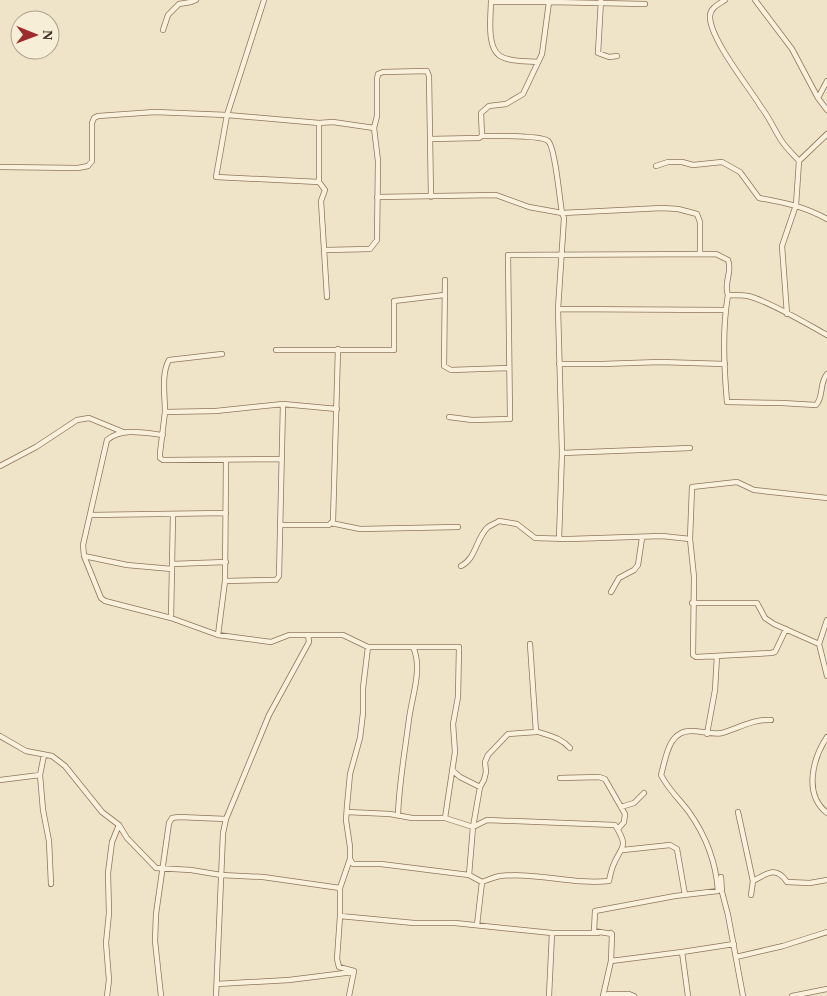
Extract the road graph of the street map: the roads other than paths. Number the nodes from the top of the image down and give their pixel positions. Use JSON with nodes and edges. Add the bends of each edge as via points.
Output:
{"nodes":[{"id":1,"x":196,"y":0,"type":"edge"},
{"id":2,"x":264,"y":0,"type":"edge"},
{"id":3,"x":725,"y":0,"type":"edge"},
{"id":4,"x":755,"y":0,"type":"edge"},
{"id":5,"x":491,"y":1,"type":"edge"},
{"id":6,"x":549,"y":2,"type":"junction"},
{"id":7,"x":601,"y":2,"type":"edge"},
{"id":8,"x":645,"y":4,"type":"dead end"},
{"id":9,"x":163,"y":30,"type":"dead end"},
{"id":10,"x":617,"y":56,"type":"dead end"},
{"id":11,"x":538,"y":62,"type":"junction"},
{"id":12,"x":827,"y":81,"type":"edge"},
{"id":13,"x":818,"y":98,"type":"junction"},
{"id":14,"x":827,"y":110,"type":"edge"},
{"id":15,"x":227,"y":115,"type":"junction"},
{"id":16,"x":319,"y":123,"type":"junction"},
{"id":17,"x":374,"y":128,"type":"junction"},
{"id":18,"x":827,"y":134,"type":"edge"},
{"id":19,"x":482,"y":136,"type":"junction"},
{"id":20,"x":430,"y":139,"type":"junction"},
{"id":21,"x":799,"y":161,"type":"junction"},
{"id":22,"x":656,"y":166,"type":"dead end"},
{"id":23,"x":0,"y":167,"type":"edge"},
{"id":24,"x":319,"y":182,"type":"junction"},
{"id":25,"x":377,"y":197,"type":"junction"},
{"id":26,"x":431,"y":197,"type":"junction"},
{"id":27,"x":796,"y":205,"type":"junction"},
{"id":28,"x":562,"y":213,"type":"junction"},
{"id":29,"x":827,"y":219,"type":"edge"},
{"id":30,"x":326,"y":250,"type":"junction"},
{"id":31,"x":561,"y":254,"type":"junction"},
{"id":32,"x":700,"y":254,"type":"junction"},
{"id":33,"x":445,"y":280,"type":"dead end"},
{"id":34,"x":728,"y":295,"type":"junction"},
{"id":35,"x":444,"y":296,"type":"junction"},
{"id":36,"x":327,"y":297,"type":"dead end"},
{"id":37,"x":558,"y":309,"type":"junction"},
{"id":38,"x":725,"y":310,"type":"junction"},
{"id":39,"x":787,"y":314,"type":"junction"},
{"id":40,"x":827,"y":335,"type":"edge"},
{"id":41,"x":338,"y":349,"type":"junction"},
{"id":42,"x":276,"y":350,"type":"dead end"},
{"id":43,"x":222,"y":354,"type":"dead end"},
{"id":44,"x":559,"y":364,"type":"junction"},
{"id":45,"x":725,"y":364,"type":"junction"},
{"id":46,"x":508,"y":368,"type":"junction"},
{"id":47,"x":827,"y":374,"type":"edge"},
{"id":48,"x":283,"y":404,"type":"junction"},
{"id":49,"x":337,"y":409,"type":"junction"},
{"id":50,"x":165,"y":412,"type":"junction"},
{"id":51,"x":449,"y":417,"type":"dead end"},
{"id":52,"x":124,"y":432,"type":"junction"},
{"id":53,"x":163,"y":435,"type":"junction"},
{"id":54,"x":690,"y":448,"type":"dead end"},
{"id":55,"x":562,"y":453,"type":"junction"},
{"id":56,"x":282,"y":459,"type":"junction"},
{"id":57,"x":226,"y":460,"type":"junction"},
{"id":58,"x":0,"y":466,"type":"edge"},
{"id":59,"x":827,"y":498,"type":"edge"},
{"id":60,"x":226,"y":513,"type":"junction"},
{"id":61,"x":173,"y":514,"type":"junction"},
{"id":62,"x":90,"y":515,"type":"junction"},
{"id":63,"x":331,"y":523,"type":"junction"},
{"id":64,"x":280,"y":525,"type":"junction"},
{"id":65,"x":458,"y":527,"type":"dead end"},
{"id":66,"x":642,"y":538,"type":"junction"},
{"id":67,"x":559,"y":539,"type":"junction"},
{"id":68,"x":690,"y":539,"type":"junction"},
{"id":69,"x":84,"y":556,"type":"junction"},
{"id":70,"x":226,"y":562,"type":"junction"},
{"id":71,"x":461,"y":566,"type":"dead end"},
{"id":72,"x":172,"y":567,"type":"junction"},
{"id":73,"x":226,"y":581,"type":"junction"},
{"id":74,"x":611,"y":592,"type":"dead end"},
{"id":75,"x":692,"y":603,"type":"junction"},
{"id":76,"x":172,"y":618,"type":"junction"},
{"id":77,"x":827,"y":620,"type":"edge"},
{"id":78,"x":786,"y":629,"type":"junction"},
{"id":79,"x":827,"y":634,"type":"edge"},
{"id":80,"x":218,"y":635,"type":"junction"},
{"id":81,"x":308,"y":635,"type":"junction"},
{"id":82,"x":821,"y":638,"type":"junction"},
{"id":83,"x":530,"y":644,"type":"dead end"},
{"id":84,"x":819,"y":644,"type":"junction"},
{"id":85,"x":368,"y":647,"type":"junction"},
{"id":86,"x":413,"y":647,"type":"junction"},
{"id":87,"x":717,"y":656,"type":"junction"},
{"id":88,"x":827,"y":676,"type":"edge"},
{"id":89,"x":771,"y":720,"type":"dead end"},
{"id":90,"x":536,"y":731,"type":"junction"},
{"id":91,"x":707,"y":734,"type":"junction"},
{"id":92,"x":0,"y":736,"type":"edge"},
{"id":93,"x":827,"y":737,"type":"edge"},
{"id":94,"x":570,"y":748,"type":"dead end"},
{"id":95,"x":44,"y":755,"type":"junction"},
{"id":96,"x":452,"y":770,"type":"junction"},
{"id":97,"x":40,"y":775,"type":"junction"},
{"id":98,"x":560,"y":778,"type":"dead end"},
{"id":99,"x":0,"y":780,"type":"edge"},
{"id":100,"x":480,"y":787,"type":"junction"},
{"id":101,"x":644,"y":793,"type":"dead end"},
{"id":102,"x":621,"y":807,"type":"junction"},
{"id":103,"x":346,"y":812,"type":"junction"},
{"id":104,"x":738,"y":812,"type":"dead end"},
{"id":105,"x":827,"y":813,"type":"edge"},
{"id":106,"x":398,"y":815,"type":"junction"},
{"id":107,"x":445,"y":818,"type":"junction"},
{"id":108,"x":226,"y":819,"type":"junction"},
{"id":109,"x":119,"y":825,"type":"junction"},
{"id":110,"x":473,"y":827,"type":"junction"},
{"id":111,"x":618,"y":829,"type":"junction"},
{"id":112,"x":623,"y":850,"type":"junction"},
{"id":113,"x":350,"y":859,"type":"junction"},
{"id":114,"x":163,"y":869,"type":"junction"},
{"id":115,"x":221,"y":874,"type":"junction"},
{"id":116,"x":469,"y":875,"type":"junction"},
{"id":117,"x":721,"y":877,"type":"dead end"},
{"id":118,"x":827,"y":880,"type":"edge"},
{"id":119,"x":753,"y":881,"type":"junction"},
{"id":120,"x":482,"y":882,"type":"junction"},
{"id":121,"x":51,"y":884,"type":"dead end"},
{"id":122,"x":340,"y":888,"type":"junction"},
{"id":123,"x":685,"y":895,"type":"junction"},
{"id":124,"x":751,"y":895,"type":"dead end"},
{"id":125,"x":340,"y":916,"type":"junction"},
{"id":126,"x":477,"y":925,"type":"junction"},
{"id":127,"x":827,"y":932,"type":"edge"},
{"id":128,"x":552,"y":933,"type":"junction"},
{"id":129,"x":612,"y":934,"type":"junction"},
{"id":130,"x":734,"y":944,"type":"junction"},
{"id":131,"x":682,"y":952,"type":"junction"},
{"id":132,"x":736,"y":957,"type":"junction"},
{"id":133,"x":611,"y":960,"type":"junction"},
{"id":134,"x":354,"y":972,"type":"junction"},
{"id":135,"x":217,"y":984,"type":"junction"},
{"id":136,"x":827,"y":989,"type":"edge"},
{"id":137,"x":107,"y":996,"type":"edge"},
{"id":138,"x":161,"y":996,"type":"edge"},
{"id":139,"x":216,"y":996,"type":"edge"},
{"id":140,"x":349,"y":996,"type":"edge"},
{"id":141,"x":549,"y":996,"type":"edge"},
{"id":142,"x":603,"y":996,"type":"edge"},
{"id":143,"x":607,"y":996,"type":"edge"},
{"id":144,"x":634,"y":996,"type":"edge"},
{"id":145,"x":688,"y":996,"type":"edge"},
{"id":146,"x":743,"y":996,"type":"edge"},
{"id":147,"x":792,"y":996,"type":"edge"}],
"edges":[{"from":1,"to":9,"type":"street","via":[[179,4],[168,15]]},
{"from":2,"to":15,"type":"street"},
{"from":3,"to":21,"type":"street","via":[[710,13],[714,32],[782,142]]},
{"from":4,"to":13,"type":"street","via":[[792,49]]},
{"from":5,"to":6,"type":"street"},
{"from":5,"to":11,"type":"street","via":[[490,33],[499,55],[509,60]]},
{"from":6,"to":7,"type":"street"},
{"from":6,"to":11,"type":"street"},
{"from":7,"to":8,"type":"street"},
{"from":7,"to":10,"type":"street","via":[[598,53]]},
{"from":11,"to":19,"type":"street","via":[[523,94],[506,104],[490,106],[481,113]]},
{"from":12,"to":13,"type":"street"},
{"from":13,"to":14,"type":"street"},
{"from":15,"to":16,"type":"street"},
{"from":15,"to":23,"type":"street","via":[[155,112],[98,116],[92,123],[92,161],[88,166]]},
{"from":15,"to":24,"type":"street","via":[[216,178]]},
{"from":16,"to":17,"type":"street"},
{"from":16,"to":24,"type":"street"},
{"from":17,"to":20,"type":"street","via":[[378,74],[427,71]]},
{"from":17,"to":25,"type":"street","via":[[378,161]]},
{"from":18,"to":21,"type":"street"},
{"from":19,"to":20,"type":"street"},
{"from":19,"to":28,"type":"street","via":[[536,138],[550,142]]},
{"from":20,"to":26,"type":"street"},
{"from":21,"to":27,"type":"street"},
{"from":22,"to":27,"type":"street","via":[[668,162],[693,165],[722,162],[740,172],[759,198]]},
{"from":24,"to":30,"type":"street","via":[[324,190],[321,201]]},
{"from":25,"to":26,"type":"street"},
{"from":25,"to":30,"type":"street","via":[[377,240],[370,249]]},
{"from":26,"to":28,"type":"street","via":[[496,195],[529,207]]},
{"from":27,"to":29,"type":"street"},
{"from":27,"to":39,"type":"street","via":[[782,246]]},
{"from":28,"to":31,"type":"street"},
{"from":28,"to":32,"type":"street","via":[[662,208],[698,214]]},
{"from":30,"to":36,"type":"street"},
{"from":31,"to":32,"type":"street"},
{"from":31,"to":37,"type":"street"},
{"from":31,"to":46,"type":"street","via":[[508,255]]},
{"from":32,"to":34,"type":"street","via":[[716,254],[728,260]]},
{"from":33,"to":35,"type":"street"},
{"from":34,"to":38,"type":"street"},
{"from":34,"to":39,"type":"street","via":[[748,296]]},
{"from":35,"to":41,"type":"street","via":[[394,301],[394,350]]},
{"from":35,"to":46,"type":"street","via":[[444,366],[451,370]]},
{"from":37,"to":38,"type":"street"},
{"from":37,"to":44,"type":"street"},
{"from":38,"to":45,"type":"street"},
{"from":39,"to":40,"type":"street"},
{"from":41,"to":42,"type":"street"},
{"from":41,"to":49,"type":"street"},
{"from":43,"to":50,"type":"street","via":[[169,360],[165,377]]},
{"from":44,"to":45,"type":"street"},
{"from":44,"to":55,"type":"street"},
{"from":45,"to":47,"type":"street","via":[[727,402],[731,403],[816,405]]},
{"from":46,"to":51,"type":"street","via":[[510,419]]},
{"from":48,"to":49,"type":"street"},
{"from":48,"to":50,"type":"street"},
{"from":48,"to":56,"type":"street"},
{"from":49,"to":63,"type":"street","via":[[334,520]]},
{"from":50,"to":53,"type":"street"},
{"from":52,"to":53,"type":"street"},
{"from":52,"to":58,"type":"street","via":[[90,418],[78,420]]},
{"from":52,"to":62,"type":"street","via":[[107,440]]},
{"from":53,"to":57,"type":"street","via":[[160,458],[163,460]]},
{"from":54,"to":55,"type":"street"},
{"from":55,"to":67,"type":"street"},
{"from":56,"to":57,"type":"street"},
{"from":56,"to":64,"type":"street"},
{"from":57,"to":60,"type":"street"},
{"from":59,"to":68,"type":"street","via":[[754,490],[737,482],[692,487]]},
{"from":60,"to":61,"type":"street"},
{"from":60,"to":70,"type":"street"},
{"from":61,"to":62,"type":"street"},
{"from":61,"to":72,"type":"street"},
{"from":62,"to":69,"type":"street","via":[[83,545]]},
{"from":63,"to":64,"type":"street"},
{"from":63,"to":65,"type":"street","via":[[360,529]]},
{"from":64,"to":73,"type":"street","via":[[279,576],[276,580]]},
{"from":66,"to":67,"type":"street"},
{"from":66,"to":68,"type":"street"},
{"from":66,"to":74,"type":"street","via":[[638,565],[619,578]]},
{"from":67,"to":71,"type":"street","via":[[535,538],[517,524],[499,521],[488,528],[468,563]]},
{"from":68,"to":75,"type":"street","via":[[694,577]]},
{"from":69,"to":72,"type":"street","via":[[135,566]]},
{"from":69,"to":76,"type":"street","via":[[95,586],[105,601]]},
{"from":70,"to":72,"type":"street"},
{"from":70,"to":73,"type":"street"},
{"from":72,"to":76,"type":"street"},
{"from":73,"to":80,"type":"street"},
{"from":75,"to":78,"type":"street","via":[[757,603],[765,618]]},
{"from":75,"to":87,"type":"street","via":[[693,655]]},
{"from":76,"to":80,"type":"street"},
{"from":77,"to":82,"type":"street"},
{"from":78,"to":84,"type":"street"},
{"from":78,"to":87,"type":"street","via":[[775,652]]},
{"from":79,"to":82,"type":"street"},
{"from":80,"to":81,"type":"street","via":[[271,642],[289,635]]},
{"from":81,"to":85,"type":"street","via":[[343,634]]},
{"from":81,"to":108,"type":"street","via":[[309,642],[269,715]]},
{"from":82,"to":84,"type":"street"},
{"from":83,"to":90,"type":"street"},
{"from":84,"to":88,"type":"street"},
{"from":85,"to":86,"type":"street"},
{"from":85,"to":103,"type":"street","via":[[360,738],[350,774]]},
{"from":86,"to":96,"type":"street","via":[[459,646]]},
{"from":86,"to":106,"type":"street","via":[[417,656],[415,686],[398,788]]},
{"from":87,"to":91,"type":"street"},
{"from":89,"to":91,"type":"street"},
{"from":90,"to":94,"type":"street","via":[[558,737]]},
{"from":90,"to":100,"type":"street","via":[[508,734],[488,755]]},
{"from":91,"to":123,"type":"street","via":[[689,731],[677,736],[670,744],[661,775],[706,840],[717,871],[718,891]]},
{"from":92,"to":95,"type":"street","via":[[26,751]]},
{"from":93,"to":105,"type":"street","via":[[813,768],[817,800]]},
{"from":95,"to":97,"type":"street"},
{"from":95,"to":109,"type":"street","via":[[52,756],[65,766],[102,812]]},
{"from":96,"to":100,"type":"street"},
{"from":96,"to":107,"type":"street"},
{"from":97,"to":99,"type":"street"},
{"from":97,"to":121,"type":"street"},
{"from":98,"to":102,"type":"street","via":[[605,779]]},
{"from":100,"to":110,"type":"street"},
{"from":101,"to":102,"type":"street","via":[[634,803]]},
{"from":102,"to":111,"type":"street","via":[[624,822]]},
{"from":103,"to":106,"type":"street"},
{"from":103,"to":113,"type":"street"},
{"from":104,"to":119,"type":"street"},
{"from":106,"to":107,"type":"street"},
{"from":107,"to":110,"type":"street"},
{"from":108,"to":114,"type":"street","via":[[172,818]]},
{"from":108,"to":115,"type":"street"},
{"from":109,"to":114,"type":"street","via":[[143,855],[156,868]]},
{"from":109,"to":137,"type":"street","via":[[112,842],[108,873]]},
{"from":110,"to":111,"type":"street","via":[[494,820],[615,825]]},
{"from":110,"to":116,"type":"street"},
{"from":111,"to":112,"type":"street","via":[[623,838]]},
{"from":112,"to":120,"type":"street","via":[[612,867],[609,882],[499,876]]},
{"from":112,"to":123,"type":"street","via":[[674,846]]},
{"from":113,"to":116,"type":"street","via":[[353,864],[381,864]]},
{"from":113,"to":122,"type":"street"},
{"from":114,"to":115,"type":"street"},
{"from":114,"to":138,"type":"street","via":[[156,914]]},
{"from":115,"to":122,"type":"street"},
{"from":115,"to":135,"type":"street"},
{"from":116,"to":120,"type":"street"},
{"from":117,"to":130,"type":"street"},
{"from":118,"to":119,"type":"street","via":[[787,882],[777,872]]},
{"from":119,"to":124,"type":"street"},
{"from":120,"to":126,"type":"street"},
{"from":122,"to":125,"type":"street"},
{"from":123,"to":129,"type":"street","via":[[595,911],[594,930]]},
{"from":125,"to":126,"type":"street"},
{"from":125,"to":134,"type":"street","via":[[337,959],[339,967]]},
{"from":126,"to":128,"type":"street"},
{"from":127,"to":132,"type":"street"},
{"from":128,"to":129,"type":"street"},
{"from":128,"to":141,"type":"street"},
{"from":129,"to":133,"type":"street"},
{"from":130,"to":131,"type":"street"},
{"from":130,"to":132,"type":"street"},
{"from":131,"to":133,"type":"street"},
{"from":131,"to":145,"type":"street"},
{"from":132,"to":146,"type":"street"},
{"from":133,"to":142,"type":"street"},
{"from":134,"to":135,"type":"street"},
{"from":134,"to":140,"type":"street"},
{"from":135,"to":139,"type":"street"},
{"from":136,"to":147,"type":"street"},
{"from":143,"to":144,"type":"street"}]}
